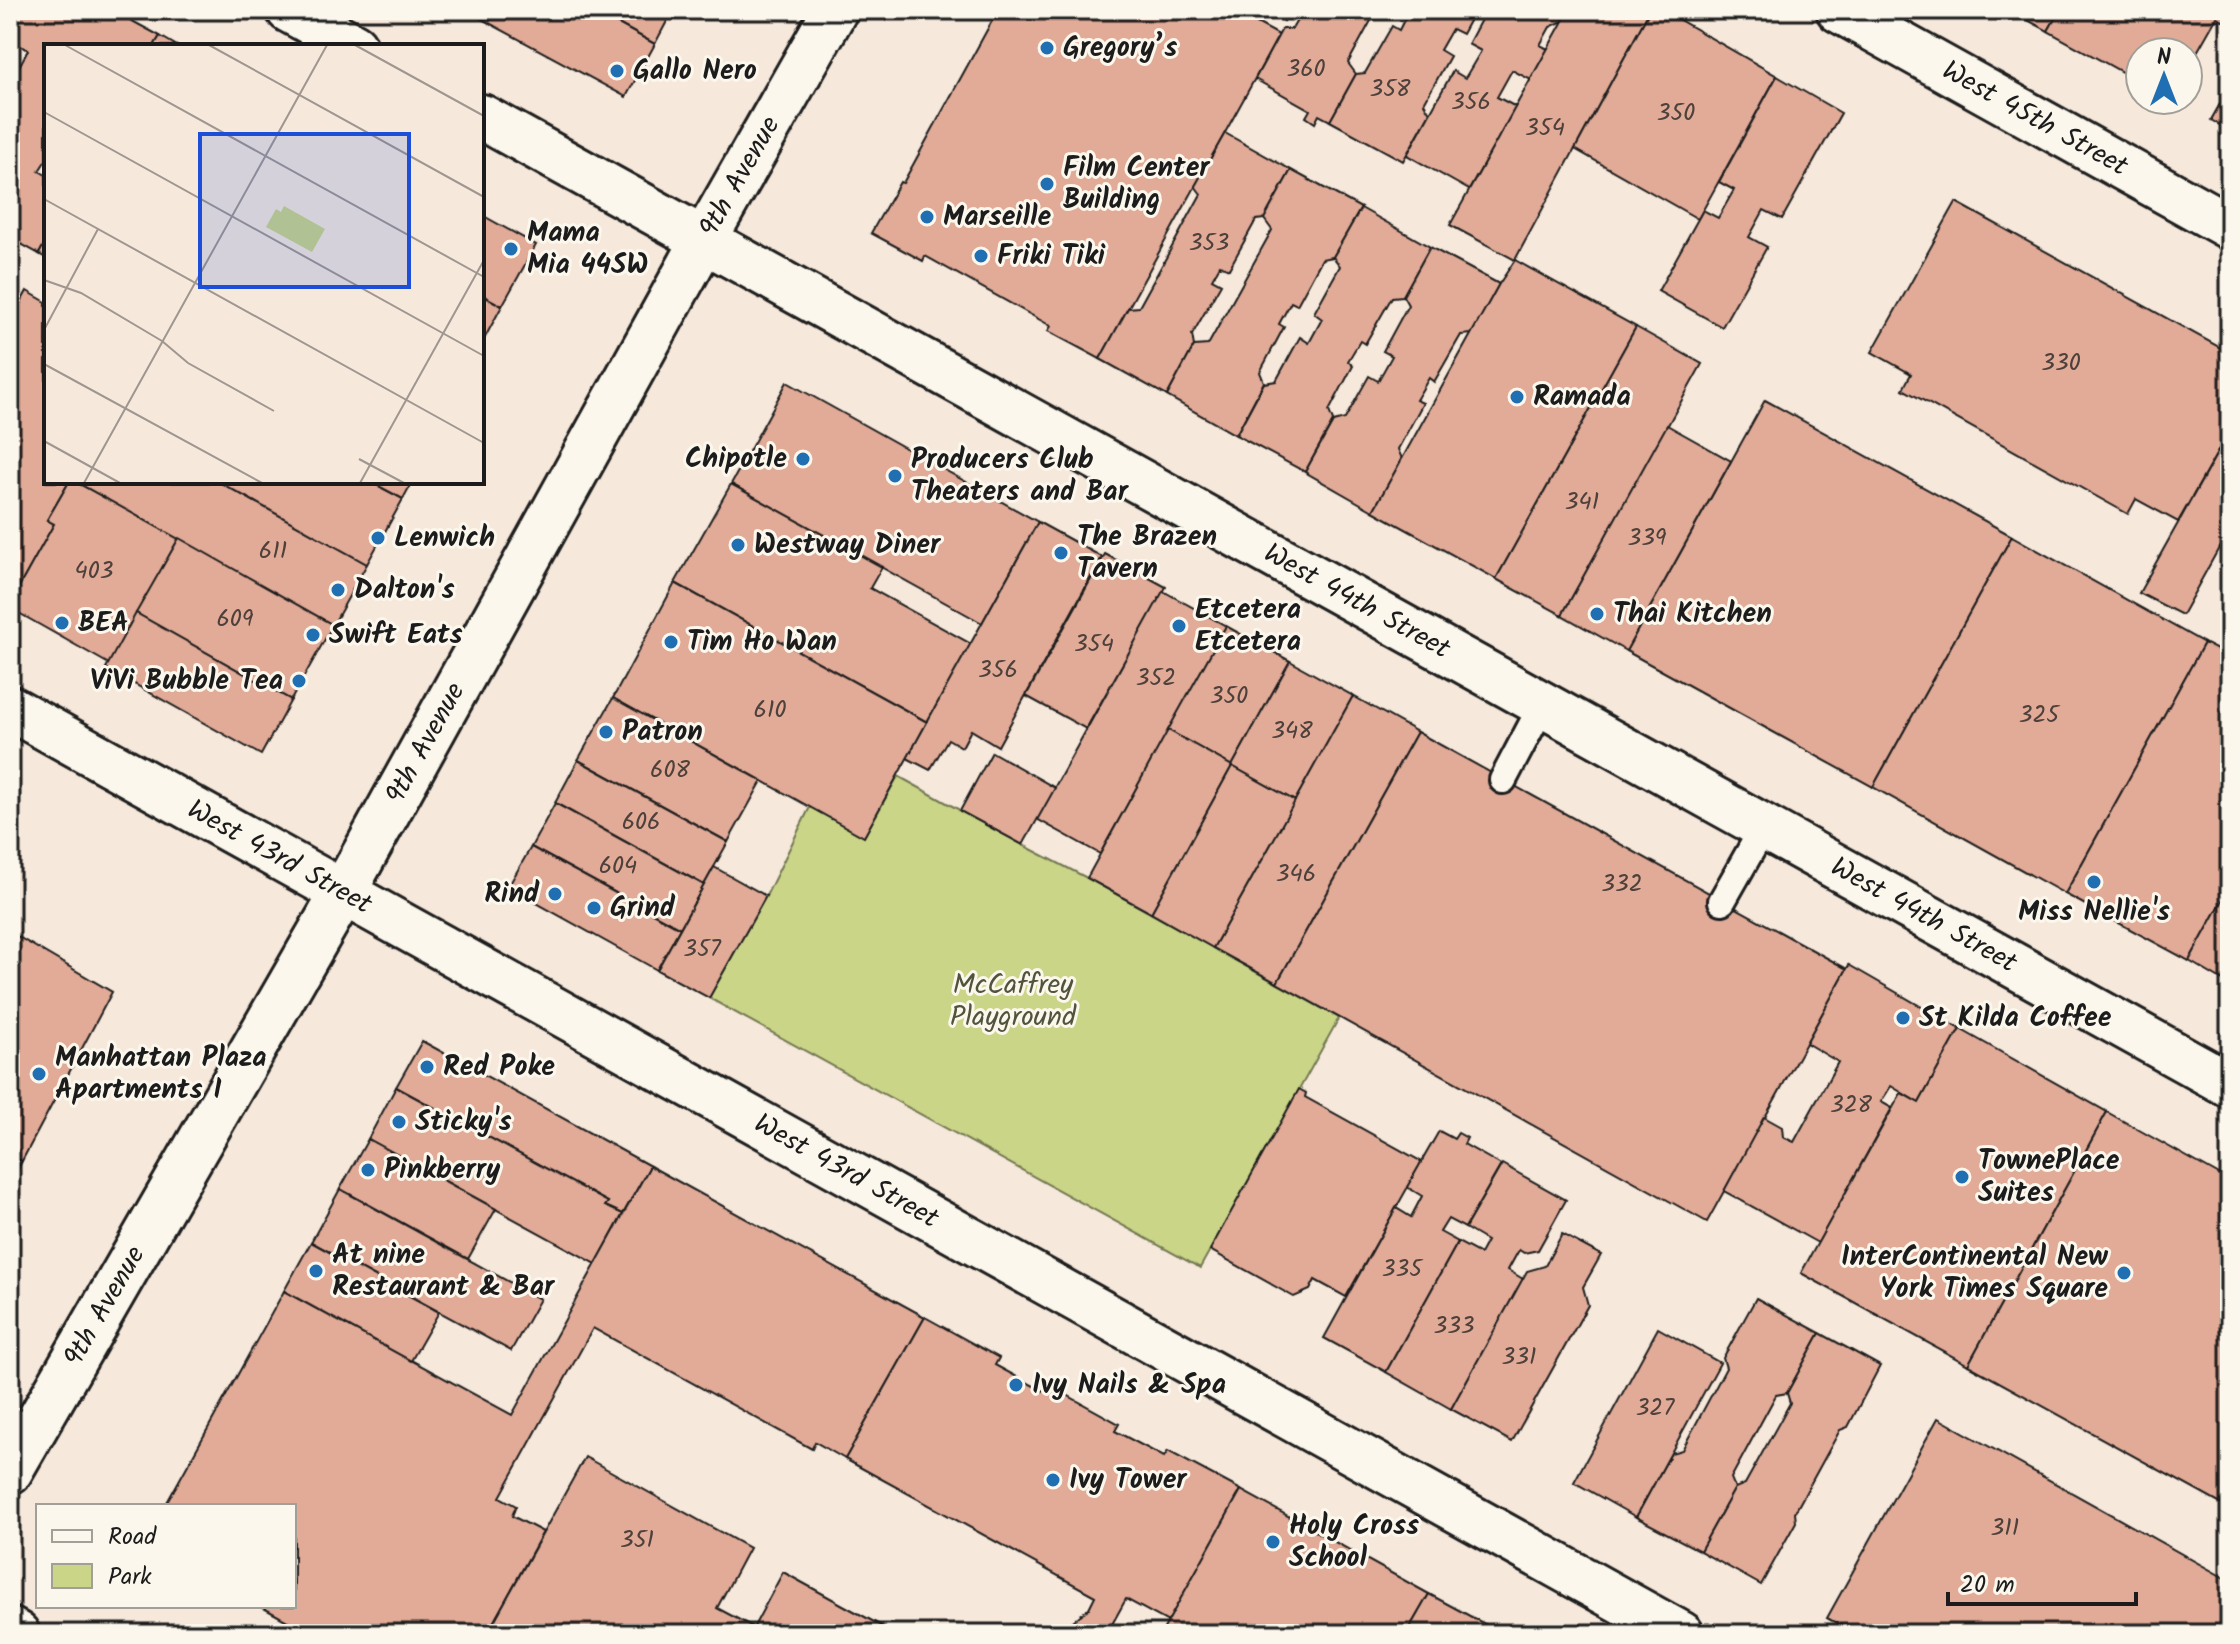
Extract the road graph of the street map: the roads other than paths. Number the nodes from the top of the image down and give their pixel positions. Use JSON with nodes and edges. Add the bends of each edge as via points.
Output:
{"nodes":[{"id":1,"x":289,"y":10,"type":"edge"},
{"id":2,"x":835,"y":10,"type":"edge"},
{"id":3,"x":1839,"y":10,"type":"edge"},
{"id":4,"x":350,"y":44,"type":"edge"},
{"id":5,"x":484,"y":118,"type":"edge"},
{"id":6,"x":2230,"y":227,"type":"edge"},
{"id":7,"x":704,"y":240,"type":"junction"},
{"id":8,"x":1543,"y":704,"type":"junction"},
{"id":9,"x":10,"y":708,"type":"edge"},
{"id":10,"x":1503,"y":780,"type":"dead end"},
{"id":11,"x":1764,"y":827,"type":"junction"},
{"id":12,"x":343,"y":893,"type":"junction"},
{"id":13,"x":1722,"y":901,"type":"dead end"},
{"id":14,"x":2230,"y":1085,"type":"edge"},
{"id":15,"x":10,"y":1471,"type":"edge"},
{"id":16,"x":10,"y":1630,"type":"edge"},
{"id":17,"x":17,"y":1634,"type":"edge"},
{"id":18,"x":1681,"y":1634,"type":"edge"}],
"edges":[{"from":1,"to":4,"type":"street"},
{"from":2,"to":7,"type":"street","name":"9th Avenue"},
{"from":3,"to":6,"type":"street","name":"West 45th Street"},
{"from":5,"to":7,"type":"street","name":"West 44th Street"},
{"from":7,"to":8,"type":"street","name":"West 44th Street"},
{"from":7,"to":12,"type":"street","name":"9th Avenue"},
{"from":8,"to":10,"type":"lane"},
{"from":8,"to":11,"type":"street","name":"West 44th Street"},
{"from":9,"to":12,"type":"street","name":"West 43rd Street"},
{"from":11,"to":13,"type":"lane"},
{"from":11,"to":14,"type":"street","name":"West 44th Street"},
{"from":12,"to":15,"type":"street","name":"9th Avenue"},
{"from":12,"to":18,"type":"street","name":"West 43rd Street"},
{"from":16,"to":17,"type":"street"}]}
